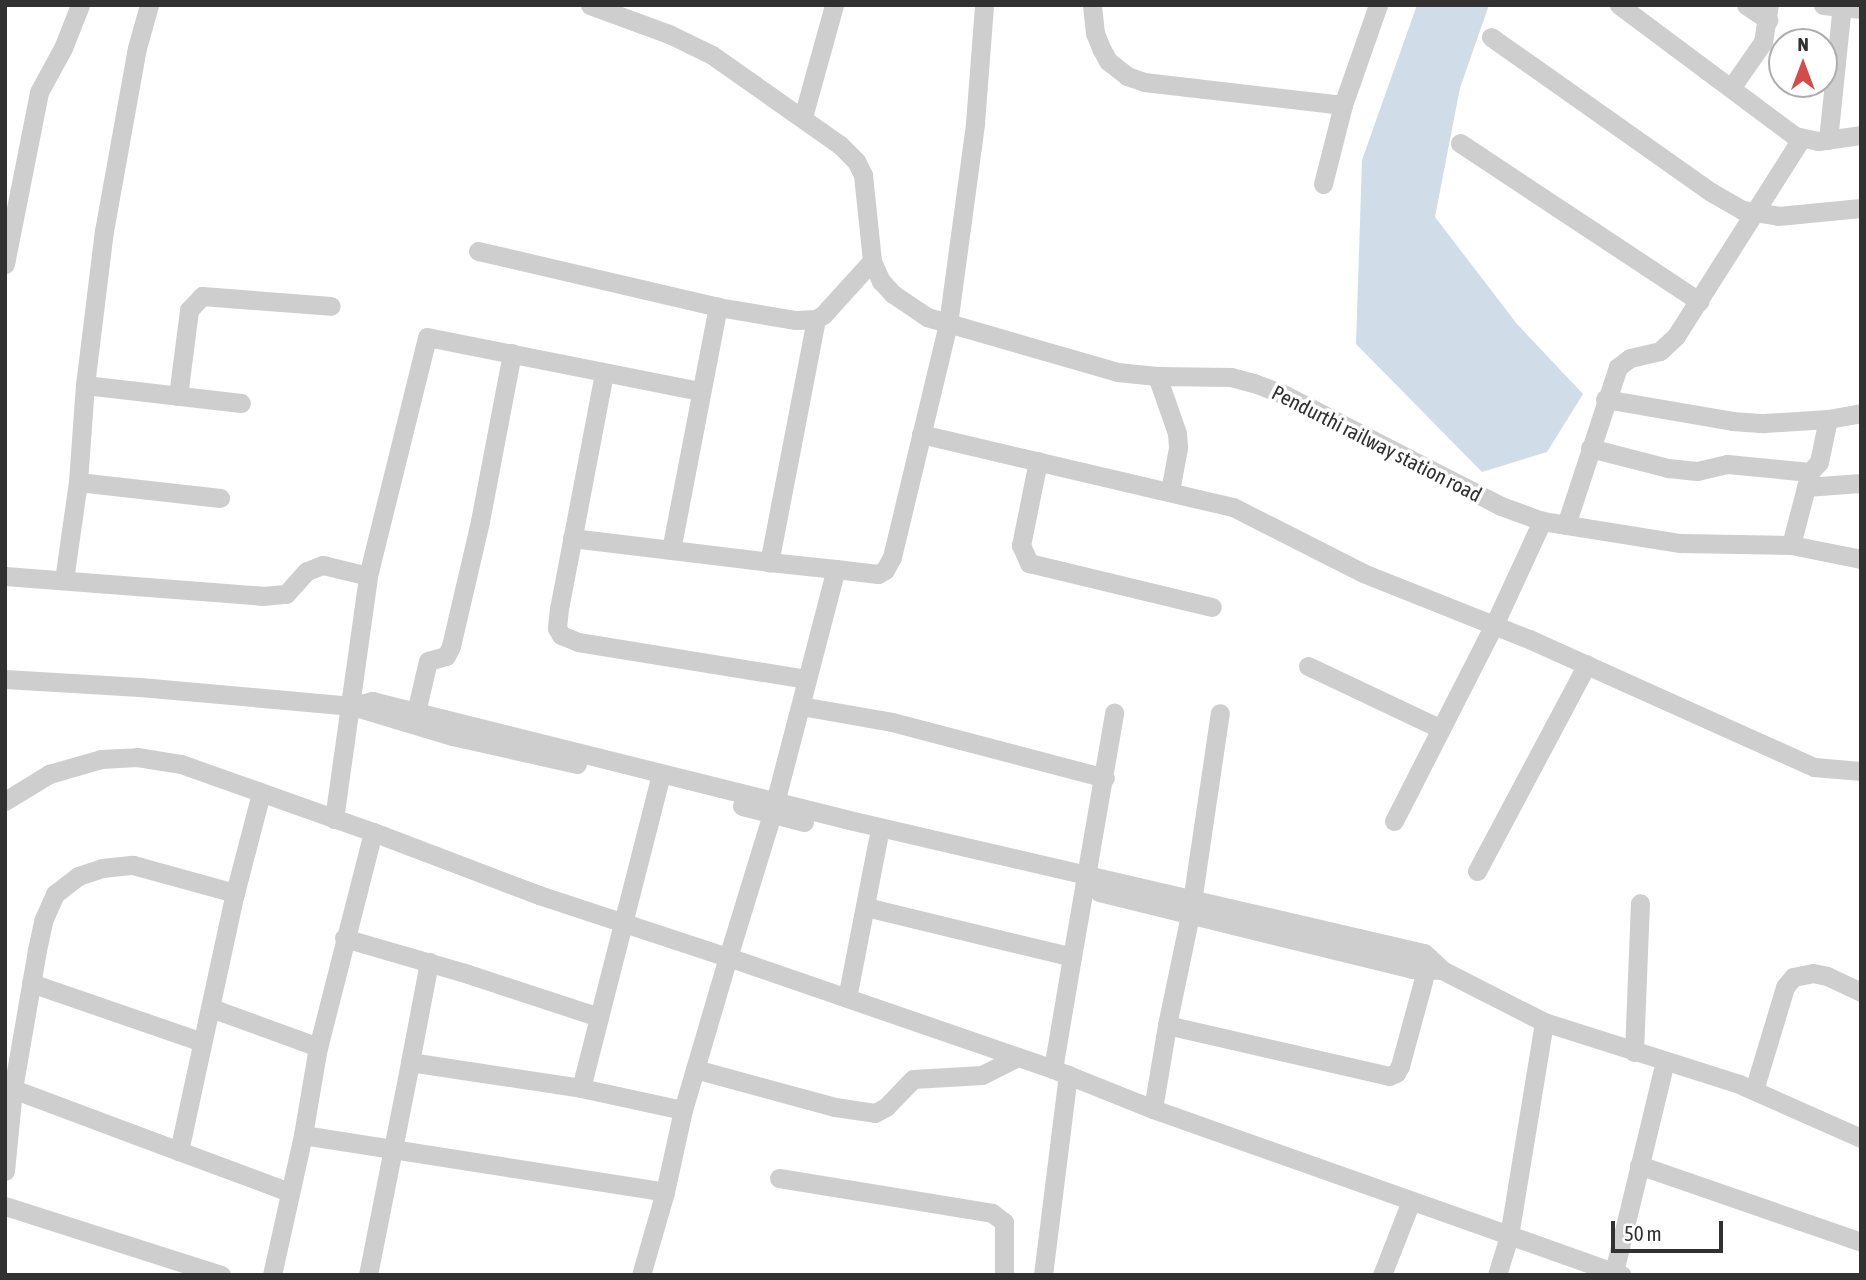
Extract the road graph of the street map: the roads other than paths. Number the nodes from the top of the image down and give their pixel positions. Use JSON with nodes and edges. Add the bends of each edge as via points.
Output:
{"nodes":[{"id":1,"x":80,"y":5,"type":"edge"},
{"id":2,"x":149,"y":5,"type":"edge"},
{"id":3,"x":590,"y":5,"type":"edge"},
{"id":4,"x":834,"y":5,"type":"edge"},
{"id":5,"x":984,"y":5,"type":"edge"},
{"id":6,"x":1093,"y":5,"type":"edge"},
{"id":7,"x":1378,"y":5,"type":"edge"},
{"id":8,"x":1619,"y":5,"type":"edge"},
{"id":9,"x":1746,"y":5,"type":"edge"},
{"id":10,"x":1842,"y":7,"type":"edge"},
{"id":11,"x":1768,"y":13,"type":"edge"},
{"id":12,"x":1491,"y":37,"type":"dead end"},
{"id":13,"x":1731,"y":88,"type":"junction"},
{"id":14,"x":1343,"y":105,"type":"junction"},
{"id":15,"x":803,"y":117,"type":"junction"},
{"id":16,"x":1861,"y":135,"type":"edge"},
{"id":17,"x":1801,"y":139,"type":"junction"},
{"id":18,"x":1828,"y":140,"type":"junction"},
{"id":19,"x":1460,"y":144,"type":"dead end"},
{"id":20,"x":1324,"y":184,"type":"dead end"},
{"id":21,"x":1861,"y":208,"type":"edge"},
{"id":22,"x":1755,"y":214,"type":"junction"},
{"id":23,"x":478,"y":251,"type":"dead end"},
{"id":24,"x":872,"y":261,"type":"junction"},
{"id":25,"x":5,"y":264,"type":"edge"},
{"id":26,"x":1699,"y":301,"type":"junction"},
{"id":27,"x":331,"y":306,"type":"dead end"},
{"id":28,"x":718,"y":307,"type":"junction"},
{"id":29,"x":816,"y":319,"type":"junction"},
{"id":30,"x":948,"y":324,"type":"junction"},
{"id":31,"x":512,"y":353,"type":"junction"},
{"id":32,"x":604,"y":373,"type":"junction"},
{"id":33,"x":1157,"y":376,"type":"junction"},
{"id":34,"x":85,"y":385,"type":"junction"},
{"id":35,"x":700,"y":391,"type":"junction"},
{"id":36,"x":178,"y":396,"type":"junction"},
{"id":37,"x":1605,"y":399,"type":"junction"},
{"id":38,"x":241,"y":403,"type":"dead end"},
{"id":39,"x":1861,"y":413,"type":"edge"},
{"id":40,"x":1828,"y":419,"type":"junction"},
{"id":41,"x":921,"y":434,"type":"junction"},
{"id":42,"x":1590,"y":448,"type":"junction"},
{"id":43,"x":1038,"y":461,"type":"junction"},
{"id":44,"x":1808,"y":480,"type":"junction"},
{"id":45,"x":78,"y":482,"type":"junction"},
{"id":46,"x":1861,"y":483,"type":"edge"},
{"id":47,"x":1170,"y":491,"type":"junction"},
{"id":48,"x":220,"y":498,"type":"dead end"},
{"id":49,"x":1542,"y":521,"type":"junction"},
{"id":50,"x":1566,"y":525,"type":"junction"},
{"id":51,"x":572,"y":538,"type":"junction"},
{"id":52,"x":1791,"y":545,"type":"junction"},
{"id":53,"x":671,"y":550,"type":"junction"},
{"id":54,"x":1861,"y":559,"type":"edge"},
{"id":55,"x":769,"y":562,"type":"junction"},
{"id":56,"x":836,"y":569,"type":"junction"},
{"id":57,"x":5,"y":576,"type":"edge"},
{"id":58,"x":368,"y":576,"type":"junction"},
{"id":59,"x":64,"y":580,"type":"junction"},
{"id":60,"x":1212,"y":607,"type":"dead end"},
{"id":61,"x":1494,"y":625,"type":"junction"},
{"id":62,"x":1587,"y":664,"type":"junction"},
{"id":63,"x":1308,"y":666,"type":"dead end"},
{"id":64,"x":5,"y":679,"type":"edge"},
{"id":65,"x":807,"y":679,"type":"junction"},
{"id":66,"x":352,"y":706,"type":"junction"},
{"id":67,"x":801,"y":706,"type":"junction"},
{"id":68,"x":416,"y":712,"type":"junction"},
{"id":69,"x":1114,"y":713,"type":"dead end"},
{"id":70,"x":1220,"y":713,"type":"dead end"},
{"id":71,"x":1441,"y":729,"type":"junction"},
{"id":72,"x":1861,"y":771,"type":"edge"},
{"id":73,"x":1105,"y":778,"type":"junction"},
{"id":74,"x":659,"y":782,"type":"junction"},
{"id":75,"x":261,"y":793,"type":"junction"},
{"id":76,"x":5,"y":801,"type":"edge"},
{"id":77,"x":774,"y":808,"type":"junction"},
{"id":78,"x":334,"y":819,"type":"junction"},
{"id":79,"x":1394,"y":821,"type":"dead end"},
{"id":80,"x":373,"y":832,"type":"junction"},
{"id":81,"x":878,"y":839,"type":"junction"},
{"id":82,"x":1477,"y":871,"type":"dead end"},
{"id":83,"x":1087,"y":882,"type":"junction"},
{"id":84,"x":234,"y":893,"type":"junction"},
{"id":85,"x":1640,"y":903,"type":"dead end"},
{"id":86,"x":866,"y":907,"type":"junction"},
{"id":87,"x":1192,"y":908,"type":"junction"},
{"id":88,"x":623,"y":924,"type":"junction"},
{"id":89,"x":344,"y":938,"type":"junction"},
{"id":90,"x":728,"y":957,"type":"junction"},
{"id":91,"x":1072,"y":957,"type":"junction"},
{"id":92,"x":429,"y":962,"type":"junction"},
{"id":93,"x":1434,"y":970,"type":"junction"},
{"id":94,"x":32,"y":983,"type":"junction"},
{"id":95,"x":1861,"y":992,"type":"edge"},
{"id":96,"x":847,"y":998,"type":"junction"},
{"id":97,"x":211,"y":1008,"type":"junction"},
{"id":98,"x":599,"y":1017,"type":"junction"},
{"id":99,"x":1544,"y":1022,"type":"junction"},
{"id":100,"x":1167,"y":1025,"type":"junction"},
{"id":101,"x":202,"y":1042,"type":"junction"},
{"id":102,"x":318,"y":1047,"type":"junction"},
{"id":103,"x":1634,"y":1052,"type":"junction"},
{"id":104,"x":1018,"y":1057,"type":"junction"},
{"id":105,"x":1665,"y":1061,"type":"junction"},
{"id":106,"x":411,"y":1062,"type":"junction"},
{"id":107,"x":695,"y":1069,"type":"junction"},
{"id":108,"x":1061,"y":1072,"type":"junction"},
{"id":109,"x":581,"y":1088,"type":"junction"},
{"id":110,"x":13,"y":1089,"type":"junction"},
{"id":111,"x":1754,"y":1090,"type":"junction"},
{"id":112,"x":1153,"y":1109,"type":"junction"},
{"id":113,"x":683,"y":1110,"type":"junction"},
{"id":114,"x":303,"y":1135,"type":"junction"},
{"id":115,"x":1861,"y":1138,"type":"edge"},
{"id":116,"x":393,"y":1149,"type":"junction"},
{"id":117,"x":179,"y":1152,"type":"junction"},
{"id":118,"x":1640,"y":1165,"type":"junction"},
{"id":119,"x":5,"y":1171,"type":"edge"},
{"id":120,"x":779,"y":1178,"type":"dead end"},
{"id":121,"x":289,"y":1192,"type":"junction"},
{"id":122,"x":665,"y":1192,"type":"junction"},
{"id":123,"x":1410,"y":1201,"type":"junction"},
{"id":124,"x":5,"y":1206,"type":"edge"},
{"id":125,"x":1509,"y":1236,"type":"junction"},
{"id":126,"x":1861,"y":1242,"type":"edge"},
{"id":127,"x":211,"y":1273,"type":"edge"},
{"id":128,"x":1618,"y":1274,"type":"edge"},
{"id":129,"x":272,"y":1275,"type":"edge"},
{"id":130,"x":368,"y":1275,"type":"edge"},
{"id":131,"x":641,"y":1275,"type":"edge"},
{"id":132,"x":1004,"y":1275,"type":"edge"},
{"id":133,"x":1043,"y":1275,"type":"edge"},
{"id":134,"x":1382,"y":1275,"type":"edge"},
{"id":135,"x":1497,"y":1275,"type":"edge"}],
"edges":[{"from":1,"to":25,"type":"street","via":[[39,92]]},
{"from":2,"to":34,"type":"street","via":[[111,188]]},
{"from":3,"to":15,"type":"street","name":"Pendurthi railway station road","via":[[692,44]]},
{"from":4,"to":15,"type":"street"},
{"from":5,"to":30,"type":"street","via":[[975,123]]},
{"from":6,"to":14,"type":"street","via":[[1095,33],[1102,50],[1127,76],[1144,82]]},
{"from":7,"to":14,"type":"street"},
{"from":8,"to":13,"type":"street"},
{"from":9,"to":11,"type":"street"},
{"from":10,"to":18,"type":"street"},
{"from":11,"to":13,"type":"street","via":[[1757,54]]},
{"from":12,"to":22,"type":"street","via":[[1711,192]]},
{"from":13,"to":17,"type":"street"},
{"from":14,"to":20,"type":"street"},
{"from":15,"to":24,"type":"street","name":"Pendurthi railway station road","via":[[840,145],[863,175]]},
{"from":16,"to":18,"type":"street"},
{"from":17,"to":18,"type":"street"},
{"from":17,"to":22,"type":"street"},
{"from":19,"to":26,"type":"street"},
{"from":21,"to":22,"type":"street"},
{"from":22,"to":26,"type":"street"},
{"from":23,"to":28,"type":"street"},
{"from":24,"to":29,"type":"street"},
{"from":24,"to":30,"type":"street","name":"Pendurthi railway station road","via":[[893,294],[927,317]]},
{"from":26,"to":37,"type":"street","via":[[1668,345],[1623,361]]},
{"from":27,"to":36,"type":"street","via":[[202,296],[189,310]]},
{"from":28,"to":29,"type":"street"},
{"from":28,"to":35,"type":"street"},
{"from":29,"to":55,"type":"street"},
{"from":30,"to":33,"type":"street","name":"Pendurthi railway station road","via":[[1078,363]]},
{"from":30,"to":41,"type":"street"},
{"from":31,"to":32,"type":"street"},
{"from":31,"to":58,"type":"street","via":[[427,337]]},
{"from":31,"to":68,"type":"street","via":[[451,646],[446,656],[428,661]]},
{"from":32,"to":35,"type":"street"},
{"from":32,"to":51,"type":"street"},
{"from":33,"to":47,"type":"street","via":[[1177,433]]},
{"from":33,"to":49,"type":"street","name":"Pendurthi railway station road","via":[[1231,377],[1254,383],[1488,500]]},
{"from":34,"to":36,"type":"street"},
{"from":34,"to":45,"type":"street"},
{"from":35,"to":53,"type":"street"},
{"from":36,"to":38,"type":"street"},
{"from":37,"to":40,"type":"street","via":[[1732,421]]},
{"from":37,"to":42,"type":"street"},
{"from":39,"to":40,"type":"street"},
{"from":40,"to":44,"type":"street","via":[[1819,462]]},
{"from":41,"to":43,"type":"street"},
{"from":41,"to":56,"type":"street","via":[[888,565],[872,575]]},
{"from":42,"to":44,"type":"street","via":[[1668,468],[1697,471],[1727,464]]},
{"from":42,"to":50,"type":"street"},
{"from":43,"to":47,"type":"street"},
{"from":43,"to":60,"type":"street","via":[[1021,545],[1029,563]]},
{"from":44,"to":46,"type":"street"},
{"from":44,"to":52,"type":"street"},
{"from":45,"to":48,"type":"street"},
{"from":45,"to":59,"type":"street"},
{"from":47,"to":61,"type":"street","via":[[1233,507],[1323,555]]},
{"from":49,"to":50,"type":"street","name":"Pendurthi railway station road"},
{"from":49,"to":61,"type":"street"},
{"from":50,"to":52,"type":"street","name":"Pendurthi railway station road","via":[[1702,546]]},
{"from":51,"to":53,"type":"street"},
{"from":51,"to":65,"type":"street","via":[[557,619],[557,628],[567,639]]},
{"from":52,"to":54,"type":"street","name":"Pendurthi railway station road"},
{"from":53,"to":55,"type":"street"},
{"from":55,"to":56,"type":"street"},
{"from":56,"to":65,"type":"street"},
{"from":57,"to":59,"type":"street"},
{"from":58,"to":59,"type":"street","via":[[323,565],[307,571],[286,594],[262,596]]},
{"from":58,"to":66,"type":"street"},
{"from":61,"to":62,"type":"street"},
{"from":61,"to":71,"type":"street"},
{"from":62,"to":72,"type":"street","via":[[1814,767]]},
{"from":62,"to":82,"type":"street"},
{"from":63,"to":71,"type":"street"},
{"from":64,"to":66,"type":"street"},
{"from":65,"to":67,"type":"street"},
{"from":66,"to":68,"type":"street","via":[[372,701]]},
{"from":66,"to":74,"type":"street","via":[[452,736]]},
{"from":66,"to":78,"type":"street"},
{"from":67,"to":73,"type":"street","via":[[892,722]]},
{"from":67,"to":77,"type":"street"},
{"from":68,"to":77,"type":"street"},
{"from":69,"to":73,"type":"street"},
{"from":70,"to":87,"type":"street"},
{"from":71,"to":79,"type":"street"},
{"from":73,"to":83,"type":"street"},
{"from":74,"to":77,"type":"street"},
{"from":74,"to":88,"type":"street"},
{"from":75,"to":76,"type":"street","via":[[181,764],[136,757],[101,759],[49,774]]},
{"from":75,"to":78,"type":"street"},
{"from":75,"to":84,"type":"street"},
{"from":77,"to":81,"type":"street"},
{"from":77,"to":83,"type":"street"},
{"from":77,"to":90,"type":"street"},
{"from":78,"to":80,"type":"street"},
{"from":80,"to":88,"type":"street"},
{"from":80,"to":89,"type":"street"},
{"from":81,"to":83,"type":"street"},
{"from":81,"to":86,"type":"street"},
{"from":83,"to":87,"type":"street"},
{"from":83,"to":91,"type":"street"},
{"from":84,"to":94,"type":"street","via":[[145,866],[110,867],[78,876],[65,883],[48,905]]},
{"from":84,"to":97,"type":"street"},
{"from":85,"to":103,"type":"street"},
{"from":86,"to":91,"type":"street"},
{"from":86,"to":96,"type":"street"},
{"from":87,"to":93,"type":"street","via":[[1424,953]]},
{"from":87,"to":100,"type":"street"},
{"from":88,"to":90,"type":"street"},
{"from":88,"to":98,"type":"street"},
{"from":89,"to":92,"type":"street"},
{"from":89,"to":102,"type":"street"},
{"from":90,"to":96,"type":"street"},
{"from":90,"to":107,"type":"street"},
{"from":91,"to":108,"type":"street"},
{"from":92,"to":98,"type":"street"},
{"from":92,"to":106,"type":"street"},
{"from":93,"to":99,"type":"street"},
{"from":93,"to":100,"type":"street","via":[[1400,1066],[1389,1076]]},
{"from":94,"to":101,"type":"street"},
{"from":94,"to":110,"type":"street"},
{"from":95,"to":111,"type":"street","via":[[1827,975],[1793,977]]},
{"from":96,"to":104,"type":"street"},
{"from":97,"to":101,"type":"street"},
{"from":97,"to":102,"type":"street"},
{"from":98,"to":109,"type":"street"},
{"from":99,"to":103,"type":"street"},
{"from":99,"to":125,"type":"street"},
{"from":100,"to":112,"type":"street"},
{"from":101,"to":117,"type":"street"},
{"from":102,"to":114,"type":"street"},
{"from":103,"to":105,"type":"street"},
{"from":104,"to":107,"type":"street","via":[[982,1074],[913,1079],[887,1107],[875,1113],[835,1107]]},
{"from":104,"to":108,"type":"street"},
{"from":105,"to":111,"type":"street"},
{"from":105,"to":118,"type":"street"},
{"from":106,"to":109,"type":"street"},
{"from":106,"to":116,"type":"street"},
{"from":107,"to":113,"type":"street"},
{"from":108,"to":112,"type":"street"},
{"from":108,"to":133,"type":"street"},
{"from":109,"to":113,"type":"street"},
{"from":110,"to":117,"type":"street"},
{"from":110,"to":119,"type":"street"},
{"from":111,"to":115,"type":"street"},
{"from":112,"to":123,"type":"street"},
{"from":113,"to":122,"type":"street"},
{"from":114,"to":116,"type":"street"},
{"from":114,"to":121,"type":"street"},
{"from":116,"to":122,"type":"street"},
{"from":116,"to":130,"type":"street"},
{"from":117,"to":121,"type":"street"},
{"from":118,"to":126,"type":"street"},
{"from":118,"to":128,"type":"street"},
{"from":120,"to":132,"type":"street","via":[[992,1213],[1004,1223]]},
{"from":121,"to":129,"type":"street"},
{"from":122,"to":131,"type":"street"},
{"from":123,"to":125,"type":"street"},
{"from":123,"to":134,"type":"street"},
{"from":124,"to":127,"type":"street"},
{"from":125,"to":128,"type":"street"},
{"from":125,"to":135,"type":"street"}]}
